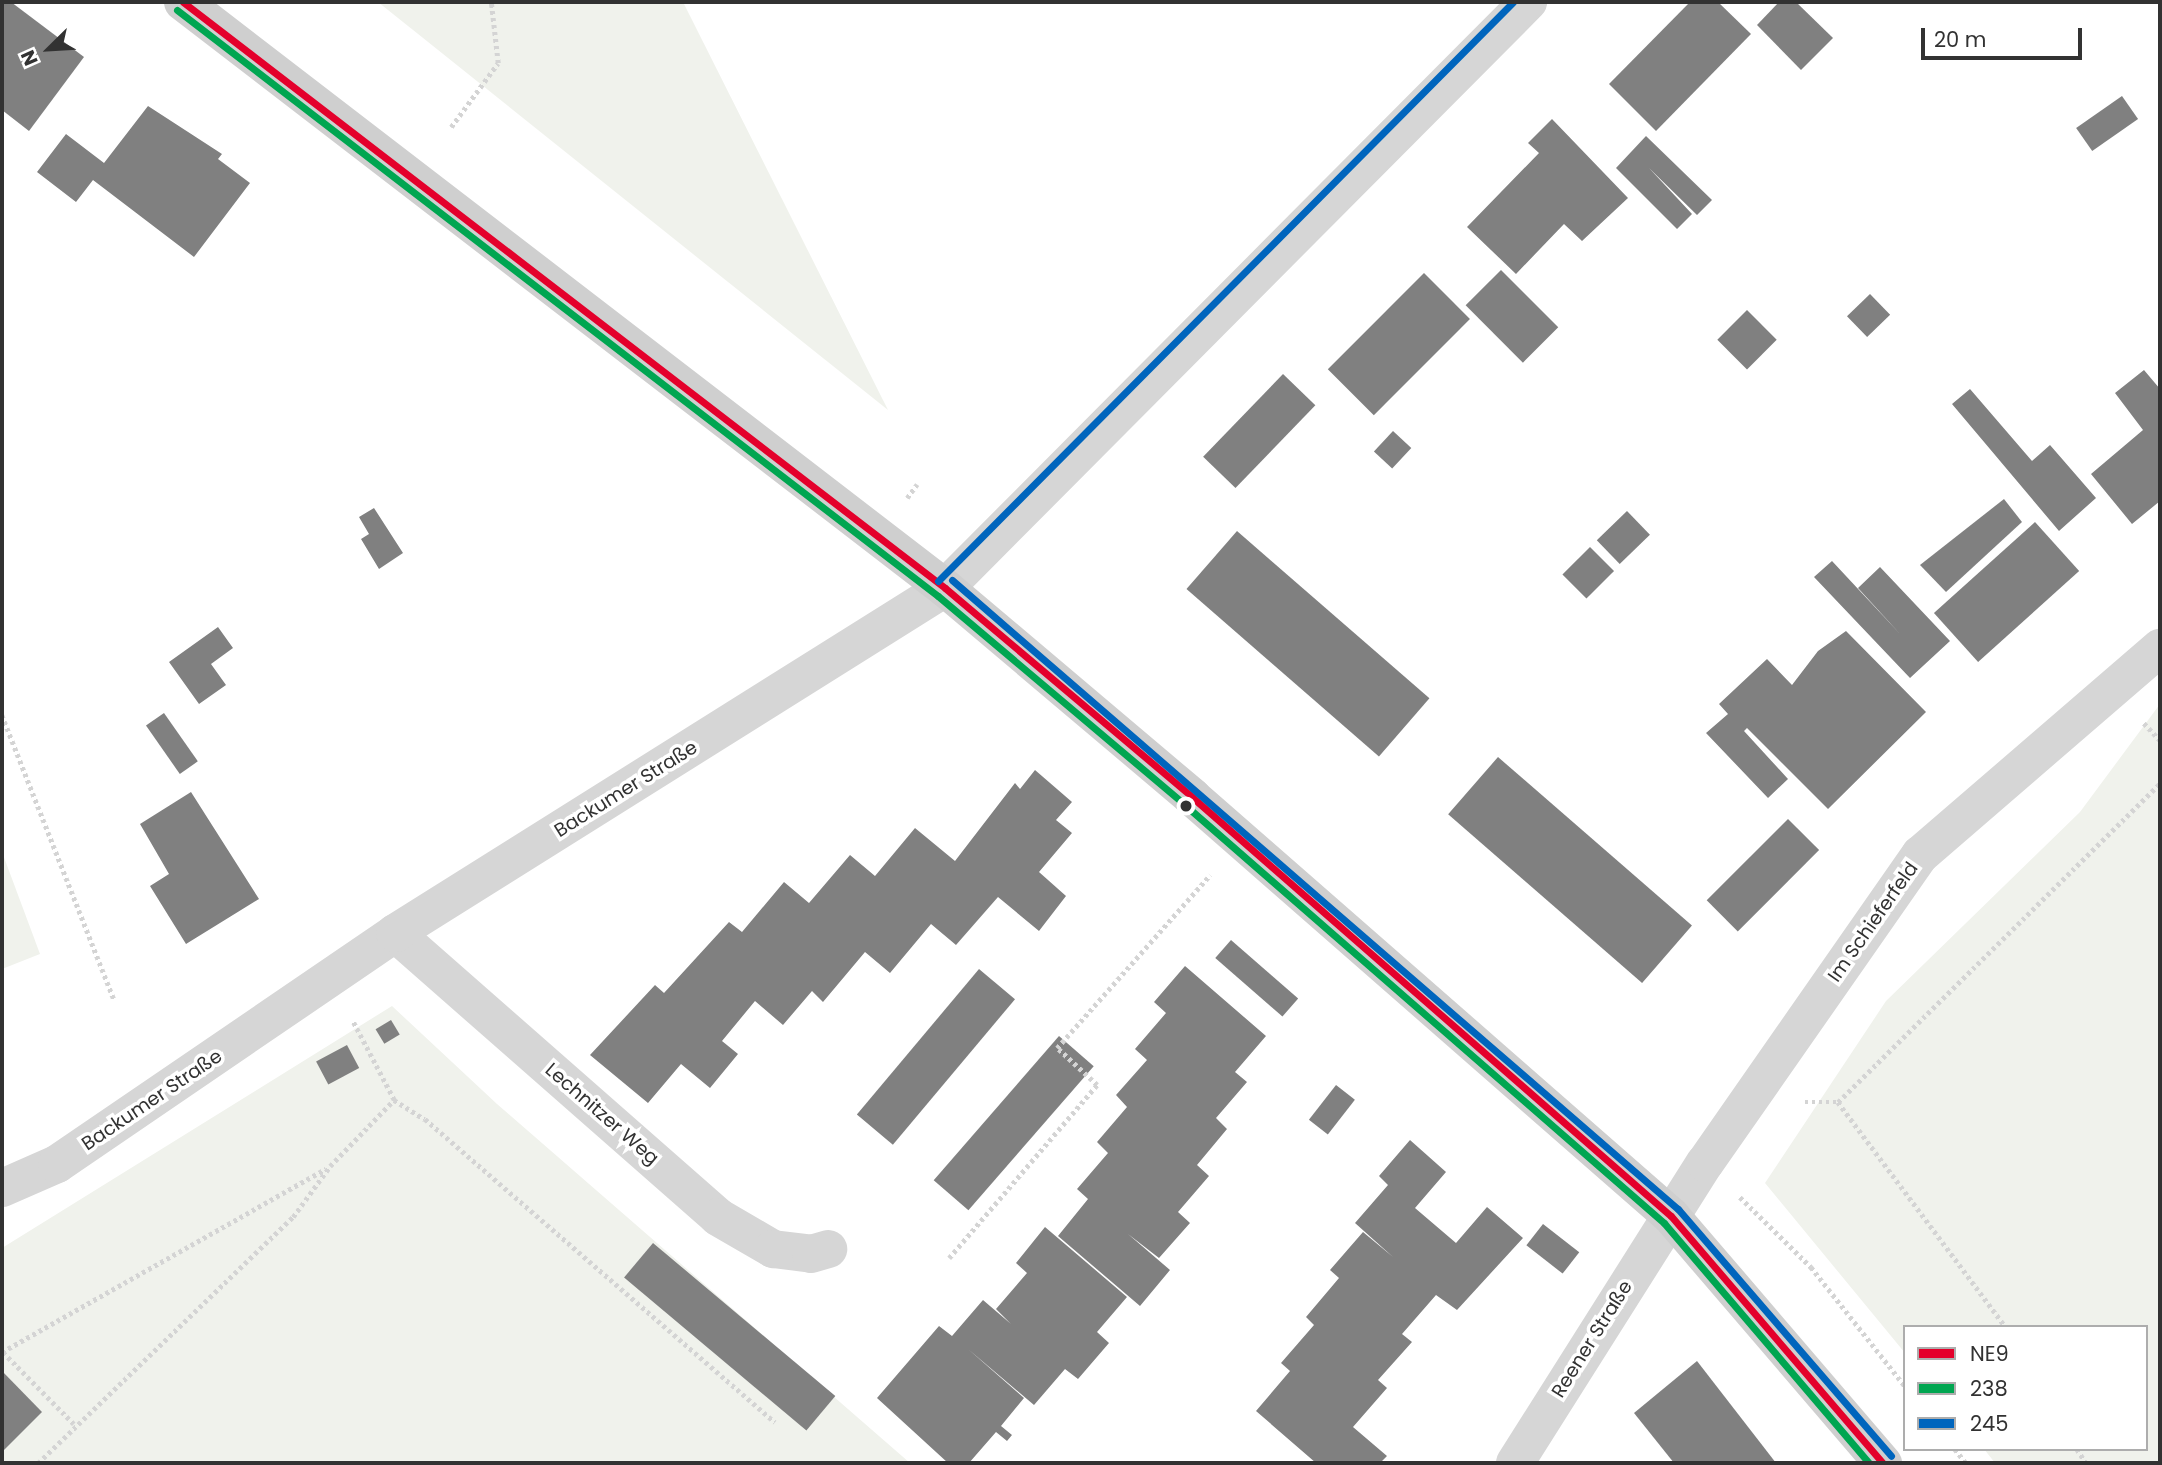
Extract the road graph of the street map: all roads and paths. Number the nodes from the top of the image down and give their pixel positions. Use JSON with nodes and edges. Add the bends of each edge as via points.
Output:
{"nodes":[{"id":1,"x":183,"y":2,"type":"edge"},
{"id":2,"x":491,"y":2,"type":"edge"},
{"id":3,"x":1528,"y":2,"type":"edge"},
{"id":4,"x":451,"y":127,"type":"dead end"},
{"id":5,"x":946,"y":588,"type":"junction"},
{"id":6,"x":2160,"y":648,"type":"edge"},
{"id":7,"x":2,"y":715,"type":"edge"},
{"id":8,"x":2160,"y":783,"type":"edge"},
{"id":9,"x":1241,"y":840,"type":"junction"},
{"id":10,"x":395,"y":933,"type":"junction"},
{"id":11,"x":114,"y":999,"type":"dead end"},
{"id":12,"x":352,"y":1020,"type":"dead end"},
{"id":13,"x":394,"y":1100,"type":"junction"},
{"id":14,"x":1748,"y":1101,"type":"junction"},
{"id":15,"x":1838,"y":1102,"type":"junction"},
{"id":16,"x":1705,"y":1163,"type":"junction"},
{"id":17,"x":330,"y":1166,"type":"junction"},
{"id":18,"x":2,"y":1188,"type":"edge"},
{"id":19,"x":1671,"y":1216,"type":"junction"},
{"id":20,"x":828,"y":1249,"type":"dead end"},
{"id":21,"x":949,"y":1258,"type":"dead end"},
{"id":22,"x":2005,"y":1325,"type":"edge"},
{"id":23,"x":2,"y":1352,"type":"edge"},
{"id":24,"x":1903,"y":1383,"type":"edge"},
{"id":25,"x":775,"y":1422,"type":"dead end"},
{"id":26,"x":74,"y":1424,"type":"junction"},
{"id":27,"x":38,"y":1463,"type":"edge"},
{"id":28,"x":1515,"y":1463,"type":"edge"},
{"id":29,"x":1883,"y":1463,"type":"edge"}],
"edges":[{"from":1,"to":5,"type":"street"},
{"from":2,"to":4,"type":"path","via":[[498,63]]},
{"from":3,"to":5,"type":"street","name":"Backumer Straße"},
{"from":5,"to":9,"type":"street"},
{"from":5,"to":10,"type":"street","name":"Backumer Straße"},
{"from":6,"to":14,"type":"street","name":"Im Schieferfeld","via":[[1920,855]]},
{"from":7,"to":11,"type":"path"},
{"from":8,"to":15,"type":"path"},
{"from":9,"to":19,"type":"street"},
{"from":9,"to":21,"type":"path","via":[[1057,1048],[1097,1085]]},
{"from":10,"to":18,"type":"street","name":"Backumer Straße","via":[[57,1164]]},
{"from":10,"to":20,"type":"street","name":"Lechnitzer Weg","via":[[718,1217],[774,1249],[811,1254]]},
{"from":12,"to":13,"type":"path"},
{"from":13,"to":17,"type":"path"},
{"from":13,"to":25,"type":"path","via":[[425,1119]]},
{"from":14,"to":15,"type":"path"},
{"from":14,"to":16,"type":"street","name":"Im Schieferfeld"},
{"from":15,"to":22,"type":"path"},
{"from":16,"to":19,"type":"street","name":"Im Schieferfeld"},
{"from":16,"to":24,"type":"path","via":[[1811,1267]]},
{"from":17,"to":23,"type":"path"},
{"from":17,"to":26,"type":"path","via":[[293,1217],[87,1422]]},
{"from":19,"to":28,"type":"street","name":"Reener Straße"},
{"from":19,"to":29,"type":"street"},
{"from":23,"to":26,"type":"path"},
{"from":26,"to":27,"type":"path"}]}
